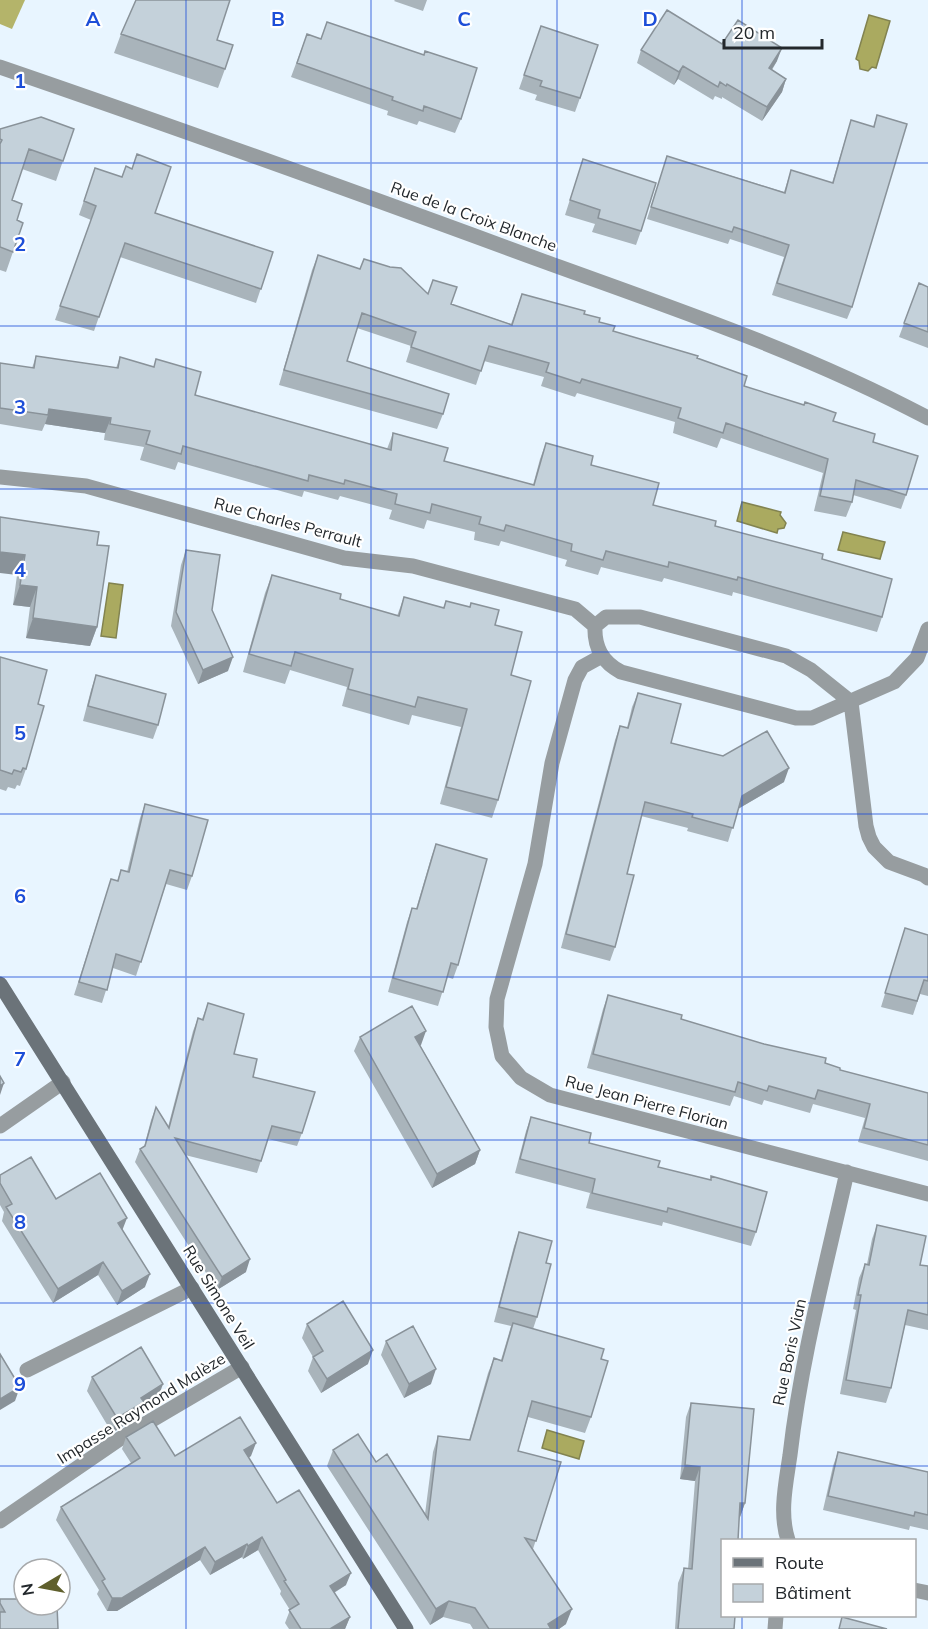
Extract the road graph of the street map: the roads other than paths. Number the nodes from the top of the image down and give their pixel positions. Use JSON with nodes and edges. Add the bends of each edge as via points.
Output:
{"nodes":[{"id":1,"x":0,"y":67,"type":"edge"},
{"id":2,"x":928,"y":418,"type":"edge"},
{"id":3,"x":0,"y":477,"type":"edge"},
{"id":4,"x":595,"y":626,"type":"junction"},
{"id":5,"x":928,"y":629,"type":"edge"},
{"id":6,"x":602,"y":656,"type":"junction"},
{"id":7,"x":851,"y":702,"type":"junction"},
{"id":8,"x":927,"y":876,"type":"edge"},
{"id":9,"x":0,"y":984,"type":"edge"},
{"id":10,"x":63,"y":1082,"type":"junction"},
{"id":11,"x":0,"y":1126,"type":"edge"},
{"id":12,"x":847,"y":1172,"type":"junction"},
{"id":13,"x":928,"y":1194,"type":"edge"},
{"id":14,"x":192,"y":1288,"type":"junction"},
{"id":15,"x":242,"y":1367,"type":"junction"},
{"id":16,"x":27,"y":1370,"type":"dead end"},
{"id":17,"x":0,"y":1521,"type":"edge"},
{"id":18,"x":788,"y":1539,"type":"edge"},
{"id":19,"x":406,"y":1629,"type":"edge"}],
"edges":[{"from":1,"to":2,"type":"street","name":"Rue de la Croix Blanche","via":[[229,146],[743,334],[848,378]]},
{"from":3,"to":4,"type":"street","name":"Rue Charles Perrault","via":[[86,486],[344,558],[413,566],[575,609]]},
{"from":4,"to":6,"type":"street"},
{"from":4,"to":7,"type":"street","via":[[606,617],[640,617],[786,656],[811,670]]},
{"from":5,"to":7,"type":"street","via":[[917,658],[902,676]]},
{"from":6,"to":7,"type":"street","via":[[621,672],[796,718],[812,718]]},
{"from":6,"to":12,"type":"street","name":"Rue Jean Pierre Florian","via":[[582,667],[575,680],[552,764],[535,864],[497,999],[496,1027],[502,1056],[521,1078],[550,1095]]},
{"from":7,"to":8,"type":"street","via":[[869,837],[889,862]]},
{"from":9,"to":10,"type":"main road","name":"Rue Simone Veil"},
{"from":10,"to":11,"type":"street"},
{"from":10,"to":14,"type":"main road","name":"Rue Simone Veil"},
{"from":12,"to":13,"type":"street","name":"Rue Jean Pierre Florian"},
{"from":12,"to":18,"type":"street","name":"Rue Boris Vian","via":[[795,1409],[784,1503],[783,1526]]},
{"from":14,"to":15,"type":"main road","name":"Rue Simone Veil"},
{"from":14,"to":16,"type":"street"},
{"from":15,"to":17,"type":"street","name":"Impasse Raymond Malèze","via":[[118,1440]]},
{"from":15,"to":19,"type":"main road","name":"Rue Simone Veil"}]}
